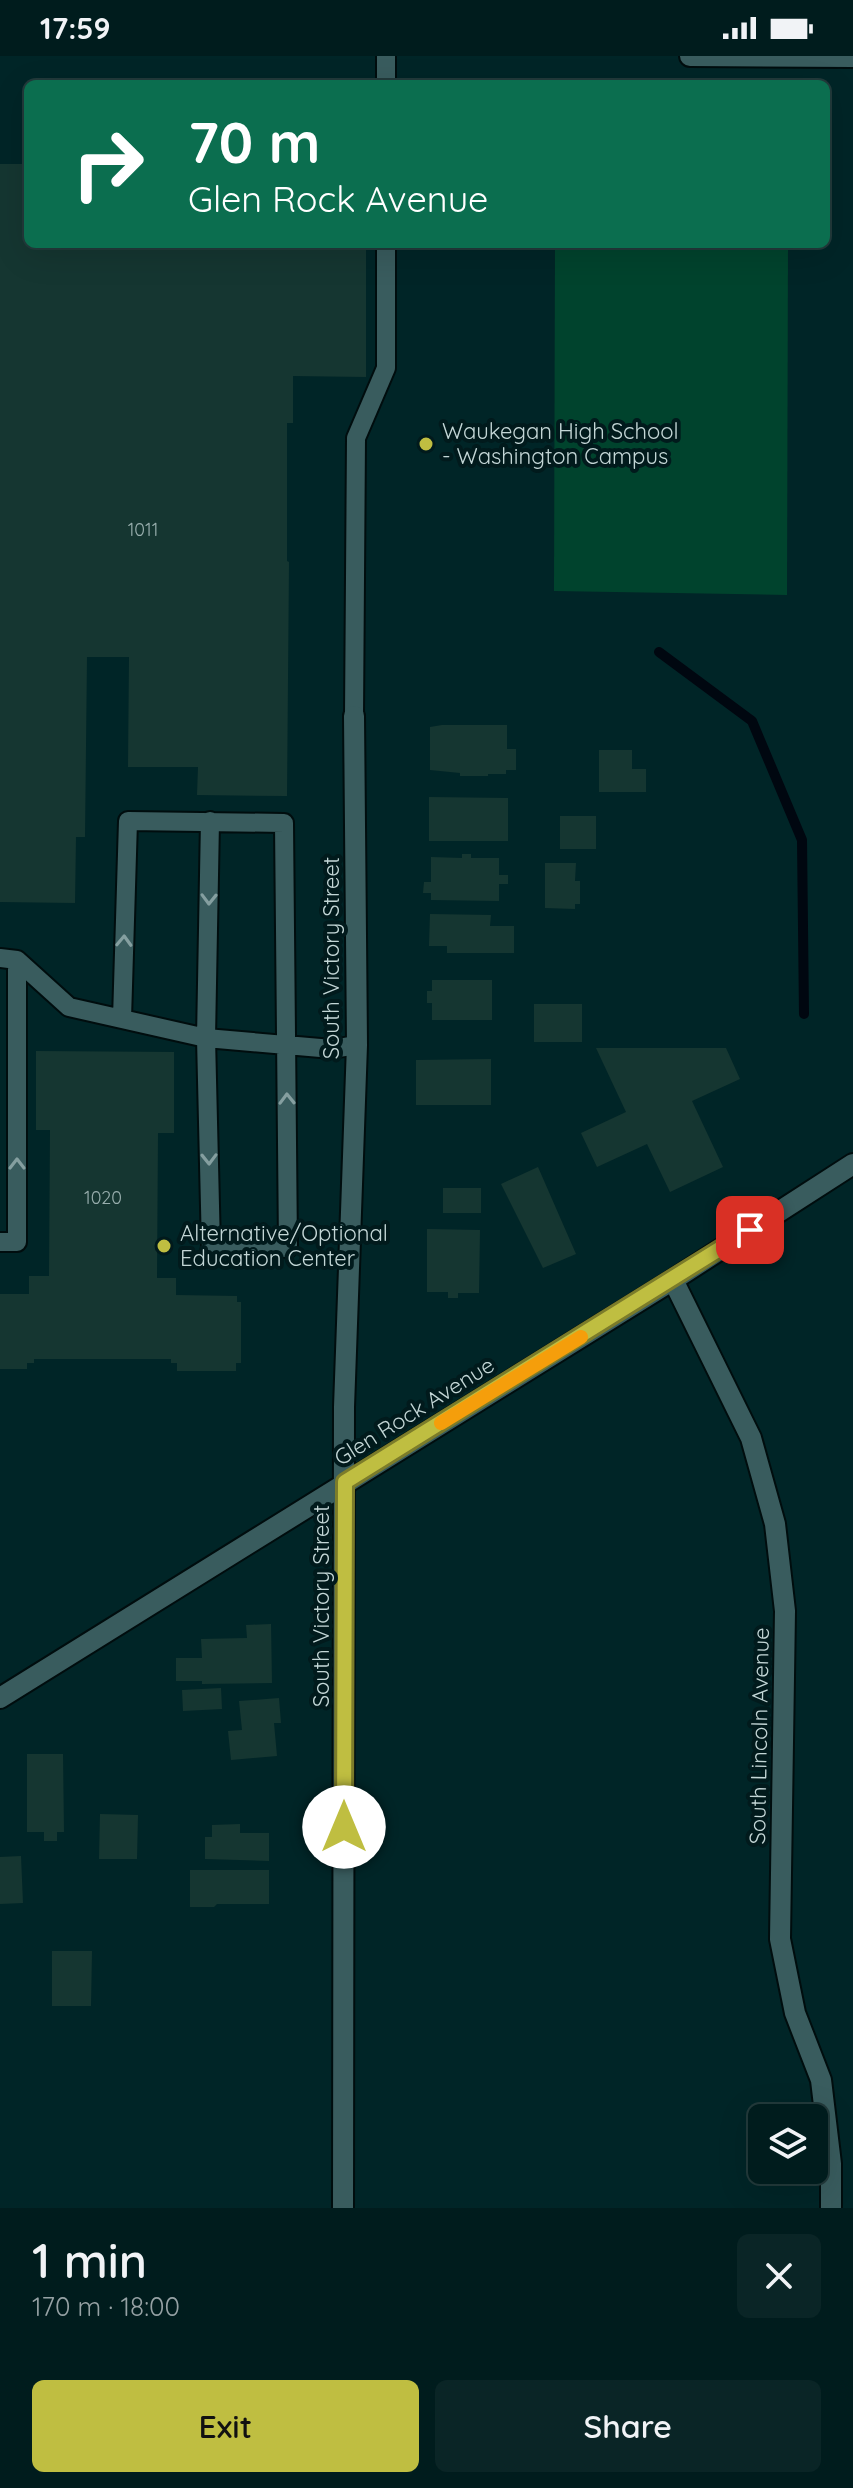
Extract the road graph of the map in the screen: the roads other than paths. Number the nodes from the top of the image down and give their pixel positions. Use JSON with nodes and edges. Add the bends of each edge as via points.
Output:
{"nodes":[{"id":1,"x":386,"y":56,"type":"edge"},
{"id":2,"x":690,"y":56,"type":"edge"},
{"id":3,"x":846,"y":57,"type":"edge"},
{"id":4,"x":386,"y":80,"type":"edge"},
{"id":5,"x":386,"y":248,"type":"edge"},
{"id":6,"x":354,"y":716,"type":"joint"},
{"id":7,"x":210,"y":821,"type":"junction"},
{"id":8,"x":9,"y":959,"type":"edge"},
{"id":9,"x":122,"y":1019,"type":"junction"},
{"id":10,"x":206,"y":1038,"type":"junction"},
{"id":11,"x":286,"y":1045,"type":"junction"},
{"id":12,"x":357,"y":1045,"type":"junction"},
{"id":13,"x":853,"y":1164,"type":"edge"},
{"id":14,"x":8,"y":1242,"type":"edge"},
{"id":15,"x":673,"y":1280,"type":"junction"},
{"id":16,"x":345,"y":1482,"type":"junction"},
{"id":17,"x":0,"y":1698,"type":"edge"},
{"id":18,"x":343,"y":2208,"type":"edge"},
{"id":19,"x":831,"y":2208,"type":"edge"}],
"edges":[{"from":1,"to":4,"type":"lane"},
{"from":2,"to":3,"type":"street"},
{"from":5,"to":6,"type":"lane","via":[[386,368],[356,438]]},
{"from":6,"to":12,"type":"street","name":"South Victory Street"},
{"from":9,"to":7,"type":"lane","one_way":true,"via":[[128,821]]},
{"from":7,"to":10,"type":"lane","one_way":true},
{"from":7,"to":11,"type":"lane","via":[[284,823]]},
{"from":8,"to":9,"type":"lane","via":[[69,1007]]},
{"from":14,"to":8,"type":"lane","one_way":true},
{"from":9,"to":10,"type":"lane"},
{"from":10,"to":11,"type":"lane"},
{"from":10,"to":11,"type":"lane","one_way":true,"via":[[211,1248],[288,1248]]},
{"from":11,"to":12,"type":"lane"},
{"from":12,"to":16,"type":"street","name":"South Victory Street"},
{"from":13,"to":15,"type":"street","name":"Glen Rock Avenue"},
{"from":15,"to":16,"type":"street","name":"Glen Rock Avenue"},
{"from":15,"to":19,"type":"street","name":"South Lincoln Avenue","via":[[751,1438],[775,1524],[785,1611],[780,1939],[795,2013],[821,2080]]},
{"from":16,"to":17,"type":"street","name":"Glen Rock Avenue"},
{"from":16,"to":18,"type":"street","name":"South Victory Street"}]}
